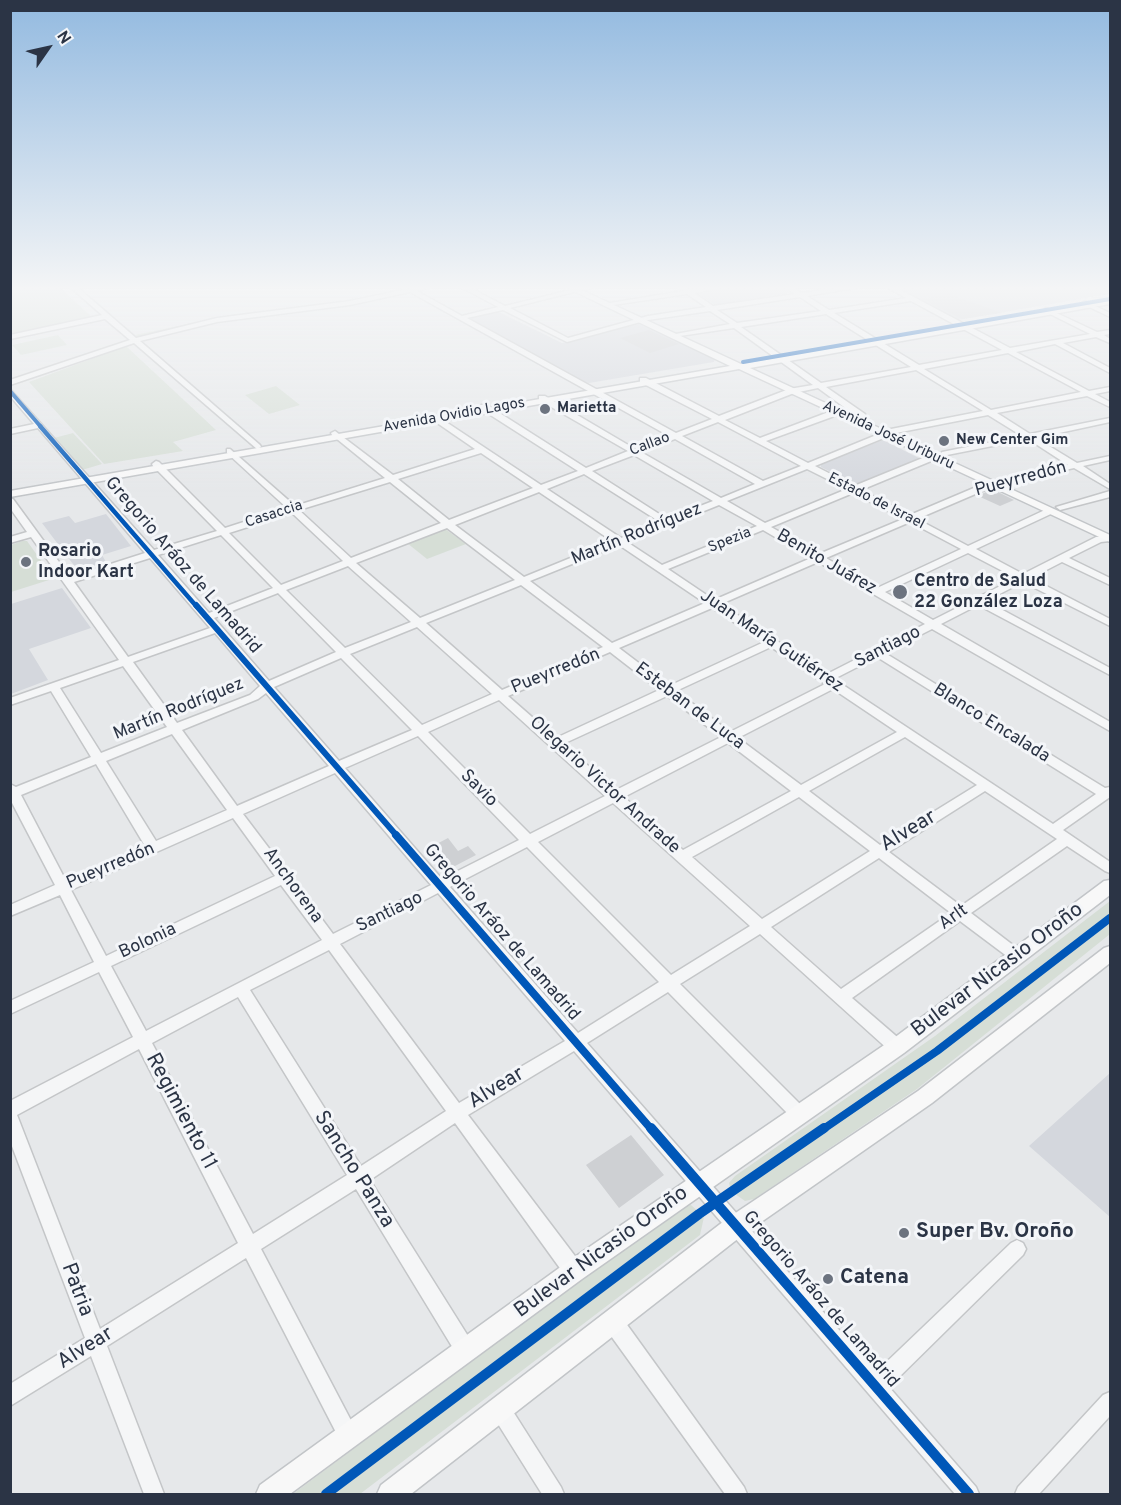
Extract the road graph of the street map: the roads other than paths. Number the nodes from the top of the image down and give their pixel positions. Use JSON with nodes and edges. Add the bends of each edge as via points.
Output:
{"nodes":[{"id":1,"x":74,"y":356,"type":"edge"},
{"id":2,"x":82,"y":356,"type":"edge"},
{"id":3,"x":155,"y":356,"type":"edge"},
{"id":4,"x":529,"y":356,"type":"edge"},
{"id":5,"x":724,"y":356,"type":"edge"},
{"id":6,"x":786,"y":356,"type":"edge"},
{"id":7,"x":899,"y":356,"type":"edge"},
{"id":8,"x":975,"y":356,"type":"edge"},
{"id":9,"x":1020,"y":356,"type":"edge"},
{"id":10,"x":1083,"y":356,"type":"edge"},
{"id":11,"x":781,"y":357,"type":"junction"},
{"id":12,"x":741,"y":364,"type":"junction"},
{"id":13,"x":916,"y":367,"type":"junction"},
{"id":14,"x":1110,"y":371,"type":"edge"},
{"id":15,"x":10,"y":377,"type":"edge"},
{"id":16,"x":645,"y":382,"type":"junction"},
{"id":17,"x":10,"y":383,"type":"edge"},
{"id":18,"x":820,"y":385,"type":"junction"},
{"id":19,"x":796,"y":389,"type":"junction"},
{"id":20,"x":1110,"y":389,"type":"edge"},
{"id":21,"x":591,"y":391,"type":"junction"},
{"id":22,"x":10,"y":392,"type":"edge"},
{"id":23,"x":1089,"y":394,"type":"junction"},
{"id":24,"x":543,"y":399,"type":"junction"},
{"id":25,"x":1110,"y":405,"type":"edge"},
{"id":26,"x":486,"y":409,"type":"junction"},
{"id":27,"x":837,"y":412,"type":"junction"},
{"id":28,"x":991,"y":412,"type":"junction"},
{"id":29,"x":862,"y":416,"type":"junction"},
{"id":30,"x":434,"y":418,"type":"junction"},
{"id":31,"x":717,"y":419,"type":"junction"},
{"id":32,"x":1110,"y":420,"type":"edge"},
{"id":33,"x":40,"y":425,"type":"junction"},
{"id":34,"x":10,"y":432,"type":"edge"},
{"id":35,"x":890,"y":433,"type":"junction"},
{"id":36,"x":336,"y":435,"type":"junction"},
{"id":37,"x":672,"y":436,"type":"junction"},
{"id":38,"x":1031,"y":437,"type":"junction"},
{"id":39,"x":759,"y":441,"type":"junction"},
{"id":40,"x":257,"y":447,"type":"junction"},
{"id":41,"x":481,"y":450,"type":"junction"},
{"id":42,"x":633,"y":452,"type":"junction"},
{"id":43,"x":231,"y":453,"type":"junction"},
{"id":44,"x":945,"y":454,"type":"junction"},
{"id":45,"x":933,"y":457,"type":"junction"},
{"id":46,"x":1110,"y":458,"type":"edge"},
{"id":47,"x":1075,"y":465,"type":"junction"},
{"id":48,"x":158,"y":466,"type":"junction"},
{"id":49,"x":807,"y":466,"type":"junction"},
{"id":50,"x":583,"y":471,"type":"junction"},
{"id":51,"x":392,"y":478,"type":"junction"},
{"id":52,"x":87,"y":479,"type":"junction"},
{"id":53,"x":1005,"y":482,"type":"junction"},
{"id":54,"x":762,"y":484,"type":"junction"},
{"id":55,"x":992,"y":484,"type":"junction"},
{"id":56,"x":1110,"y":487,"type":"edge"},
{"id":57,"x":539,"y":488,"type":"junction"},
{"id":58,"x":854,"y":490,"type":"junction"},
{"id":59,"x":10,"y":492,"type":"edge"},
{"id":60,"x":1110,"y":494,"type":"edge"},
{"id":61,"x":10,"y":501,"type":"edge"},
{"id":62,"x":720,"y":501,"type":"junction"},
{"id":63,"x":294,"y":509,"type":"junction"},
{"id":64,"x":1055,"y":509,"type":"junction"},
{"id":65,"x":909,"y":518,"type":"junction"},
{"id":66,"x":667,"y":523,"type":"junction"},
{"id":67,"x":448,"y":524,"type":"junction"},
{"id":68,"x":764,"y":527,"type":"junction"},
{"id":69,"x":223,"y":531,"type":"junction"},
{"id":70,"x":33,"y":533,"type":"junction"},
{"id":71,"x":1110,"y":536,"type":"edge"},
{"id":72,"x":10,"y":540,"type":"edge"},
{"id":73,"x":620,"y":542,"type":"junction"},
{"id":74,"x":966,"y":548,"type":"junction"},
{"id":75,"x":152,"y":554,"type":"junction"},
{"id":76,"x":819,"y":558,"type":"junction"},
{"id":77,"x":1062,"y":558,"type":"junction"},
{"id":78,"x":350,"y":561,"type":"junction"},
{"id":79,"x":661,"y":569,"type":"junction"},
{"id":80,"x":1023,"y":578,"type":"junction"},
{"id":81,"x":67,"y":581,"type":"junction"},
{"id":82,"x":523,"y":581,"type":"junction"},
{"id":83,"x":1110,"y":582,"type":"edge"},
{"id":84,"x":280,"y":589,"type":"junction"},
{"id":85,"x":877,"y":592,"type":"junction"},
{"id":86,"x":979,"y":601,"type":"junction"},
{"id":87,"x":714,"y":605,"type":"junction"},
{"id":88,"x":207,"y":617,"type":"junction"},
{"id":89,"x":419,"y":622,"type":"junction"},
{"id":90,"x":1110,"y":623,"type":"edge"},
{"id":91,"x":933,"y":624,"type":"junction"},
{"id":92,"x":217,"y":628,"type":"junction"},
{"id":93,"x":771,"y":643,"type":"junction"},
{"id":94,"x":613,"y":649,"type":"junction"},
{"id":95,"x":343,"y":653,"type":"junction"},
{"id":96,"x":877,"y":653,"type":"junction"},
{"id":97,"x":127,"y":661,"type":"junction"},
{"id":98,"x":1110,"y":672,"type":"edge"},
{"id":99,"x":830,"y":682,"type":"junction"},
{"id":100,"x":267,"y":686,"type":"junction"},
{"id":101,"x":54,"y":687,"type":"junction"},
{"id":102,"x":667,"y":690,"type":"junction"},
{"id":103,"x":503,"y":694,"type":"junction"},
{"id":104,"x":10,"y":702,"type":"edge"},
{"id":105,"x":1110,"y":727,"type":"edge"},
{"id":106,"x":176,"y":729,"type":"junction"},
{"id":107,"x":420,"y":731,"type":"junction"},
{"id":108,"x":906,"y":732,"type":"junction"},
{"id":109,"x":730,"y":738,"type":"junction"},
{"id":110,"x":555,"y":743,"type":"junction"},
{"id":111,"x":99,"y":759,"type":"junction"},
{"id":112,"x":337,"y":768,"type":"junction"},
{"id":113,"x":986,"y":785,"type":"junction"},
{"id":114,"x":798,"y":790,"type":"junction"},
{"id":115,"x":12,"y":791,"type":"edge"},
{"id":116,"x":1108,"y":792,"type":"edge"},
{"id":117,"x":616,"y":798,"type":"junction"},
{"id":118,"x":236,"y":812,"type":"junction"},
{"id":119,"x":1054,"y":830,"type":"junction"},
{"id":120,"x":1067,"y":839,"type":"junction"},
{"id":121,"x":530,"y":842,"type":"junction"},
{"id":122,"x":154,"y":849,"type":"junction"},
{"id":123,"x":878,"y":850,"type":"junction"},
{"id":124,"x":682,"y":856,"type":"junction"},
{"id":125,"x":1110,"y":868,"type":"edge"},
{"id":126,"x":286,"y":877,"type":"junction"},
{"id":127,"x":1110,"y":886,"type":"edge"},
{"id":128,"x":442,"y":887,"type":"junction"},
{"id":129,"x":63,"y":888,"type":"junction"},
{"id":130,"x":10,"y":911,"type":"edge"},
{"id":131,"x":960,"y":913,"type":"junction"},
{"id":132,"x":760,"y":925,"type":"junction"},
{"id":133,"x":333,"y":942,"type":"junction"},
{"id":134,"x":1110,"y":953,"type":"edge"},
{"id":135,"x":1017,"y":956,"type":"junction"},
{"id":136,"x":103,"y":964,"type":"junction"},
{"id":137,"x":670,"y":983,"type":"junction"},
{"id":138,"x":241,"y":988,"type":"junction"},
{"id":139,"x":841,"y":997,"type":"junction"},
{"id":140,"x":10,"y":1008,"type":"edge"},
{"id":141,"x":142,"y":1040,"type":"junction"},
{"id":142,"x":576,"y":1042,"type":"junction"},
{"id":143,"x":897,"y":1047,"type":"junction"},
{"id":144,"x":10,"y":1110,"type":"edge"},
{"id":145,"x":458,"y":1112,"type":"junction"},
{"id":146,"x":799,"y":1114,"type":"junction"},
{"id":147,"x":10,"y":1118,"type":"edge"},
{"id":148,"x":358,"y":1178,"type":"junction"},
{"id":149,"x":698,"y":1183,"type":"junction"},
{"id":150,"x":736,"y":1226,"type":"junction"},
{"id":151,"x":250,"y":1246,"type":"junction"},
{"id":152,"x":1017,"y":1250,"type":"dead end"},
{"id":153,"x":574,"y":1271,"type":"junction"},
{"id":154,"x":613,"y":1323,"type":"junction"},
{"id":155,"x":96,"y":1342,"type":"junction"},
{"id":156,"x":466,"y":1352,"type":"junction"},
{"id":157,"x":875,"y":1386,"type":"junction"},
{"id":158,"x":10,"y":1396,"type":"edge"},
{"id":159,"x":1110,"y":1402,"type":"edge"},
{"id":160,"x":500,"y":1409,"type":"junction"},
{"id":161,"x":348,"y":1437,"type":"junction"},
{"id":162,"x":154,"y":1494,"type":"edge"},
{"id":163,"x":269,"y":1494,"type":"edge"},
{"id":164,"x":390,"y":1494,"type":"edge"},
{"id":165,"x":554,"y":1494,"type":"edge"},
{"id":166,"x":737,"y":1494,"type":"edge"},
{"id":167,"x":969,"y":1494,"type":"edge"},
{"id":168,"x":1025,"y":1494,"type":"edge"}],
"edges":[{"from":1,"to":15,"type":"street"},
{"from":2,"to":17,"type":"street"},
{"from":3,"to":40,"type":"street"},
{"from":4,"to":21,"type":"street"},
{"from":5,"to":12,"type":"main road","name":"Avenida José Uriburu"},
{"from":6,"to":11,"type":"main road","name":"Avenida Ovidio Lagos"},
{"from":7,"to":13,"type":"street"},
{"from":8,"to":13,"type":"street","name":"Callao"},
{"from":9,"to":23,"type":"street"},
{"from":10,"to":14,"type":"street"},
{"from":11,"to":12,"type":"main road","name":"Avenida Ovidio Lagos"},
{"from":11,"to":18,"type":"street"},
{"from":12,"to":16,"type":"main road","name":"Avenida Ovidio Lagos"},
{"from":12,"to":19,"type":"main road","name":"Avenida José Uriburu"},
{"from":13,"to":18,"type":"street","name":"Callao"},
{"from":13,"to":28,"type":"street"},
{"from":16,"to":21,"type":"main road","name":"Avenida Ovidio Lagos"},
{"from":16,"to":31,"type":"street","name":"Estado de Israel"},
{"from":18,"to":19,"type":"street","name":"Callao"},
{"from":18,"to":29,"type":"street"},
{"from":19,"to":27,"type":"main road","name":"Avenida José Uriburu"},
{"from":19,"to":29,"type":"main road","name":"Avenida José Uriburu"},
{"from":19,"to":31,"type":"street","name":"Callao"},
{"from":20,"to":23,"type":"street","name":"Martín Rodríguez"},
{"from":21,"to":24,"type":"main road","name":"Avenida Ovidio Lagos"},
{"from":21,"to":37,"type":"street"},
{"from":22,"to":33,"type":"street","name":"Gregorio Aráoz de Lamadrid"},
{"from":23,"to":25,"type":"street"},
{"from":23,"to":28,"type":"street","name":"Martín Rodríguez"},
{"from":24,"to":26,"type":"main road","name":"Avenida Ovidio Lagos"},
{"from":24,"to":42,"type":"street","name":"Benito Juárez"},
{"from":26,"to":30,"type":"main road","name":"Avenida Ovidio Lagos"},
{"from":26,"to":50,"type":"street"},
{"from":27,"to":35,"type":"main road","name":"Avenida José Uriburu"},
{"from":27,"to":39,"type":"street"},
{"from":28,"to":35,"type":"street","name":"Martín Rodríguez"},
{"from":28,"to":38,"type":"street"},
{"from":29,"to":35,"type":"main road","name":"Avenida José Uriburu"},
{"from":30,"to":36,"type":"main road","name":"Avenida Ovidio Lagos"},
{"from":30,"to":41,"type":"street","name":"Juan María Gutiérrez"},
{"from":31,"to":37,"type":"street","name":"Callao"},
{"from":31,"to":39,"type":"street","name":"Estado de Israel"},
{"from":32,"to":38,"type":"street"},
{"from":33,"to":34,"type":"street"},
{"from":33,"to":52,"type":"street","name":"Gregorio Aráoz de Lamadrid"},
{"from":35,"to":44,"type":"main road","name":"Avenida José Uriburu"},
{"from":35,"to":45,"type":"main road","name":"Avenida José Uriburu"},
{"from":35,"to":49,"type":"street","name":"Martín Rodríguez"},
{"from":36,"to":40,"type":"main road","name":"Avenida Ovidio Lagos"},
{"from":36,"to":43,"type":"main road","name":"Avenida Ovidio Lagos"},
{"from":36,"to":51,"type":"street","name":"Esteban de Luca"},
{"from":37,"to":42,"type":"street","name":"Callao"},
{"from":37,"to":54,"type":"street"},
{"from":38,"to":44,"type":"street"},
{"from":38,"to":47,"type":"street"},
{"from":39,"to":49,"type":"street","name":"Estado de Israel"},
{"from":40,"to":43,"type":"main road","name":"Avenida Ovidio Lagos"},
{"from":41,"to":51,"type":"street","name":"Casaccia"},
{"from":41,"to":57,"type":"street","name":"Juan María Gutiérrez"},
{"from":42,"to":50,"type":"street","name":"Callao"},
{"from":42,"to":62,"type":"street","name":"Benito Juárez"},
{"from":43,"to":48,"type":"main road","name":"Avenida Ovidio Lagos"},
{"from":43,"to":63,"type":"street","name":"Olegario Victor Andrade"},
{"from":44,"to":53,"type":"main road","name":"Avenida José Uriburu"},
{"from":45,"to":55,"type":"main road","name":"Avenida José Uriburu"},
{"from":45,"to":58,"type":"street","name":"Spezia"},
{"from":46,"to":47,"type":"street","name":"Pueyrredón"},
{"from":47,"to":53,"type":"street","name":"Pueyrredón"},
{"from":47,"to":56,"type":"street"},
{"from":48,"to":52,"type":"main road","name":"Avenida Ovidio Lagos"},
{"from":48,"to":69,"type":"street","name":"Savio"},
{"from":49,"to":54,"type":"street","name":"Martín Rodríguez"},
{"from":49,"to":58,"type":"street","name":"Estado de Israel"},
{"from":50,"to":57,"type":"street","name":"Callao"},
{"from":50,"to":66,"type":"street"},
{"from":51,"to":63,"type":"street","name":"Casaccia"},
{"from":51,"to":67,"type":"street","name":"Esteban de Luca"},
{"from":52,"to":59,"type":"main road","name":"Avenida Ovidio Lagos"},
{"from":52,"to":75,"type":"street","name":"Gregorio Aráoz de Lamadrid"},
{"from":53,"to":55,"type":"street","name":"Pueyrredón"},
{"from":53,"to":64,"type":"main road","name":"Avenida José Uriburu"},
{"from":54,"to":62,"type":"street","name":"Martín Rodríguez"},
{"from":55,"to":64,"type":"main road","name":"Avenida José Uriburu"},
{"from":55,"to":65,"type":"street","name":"Pueyrredón"},
{"from":57,"to":67,"type":"street","name":"Callao"},
{"from":57,"to":73,"type":"street","name":"Juan María Gutiérrez"},
{"from":58,"to":65,"type":"street","name":"Estado de Israel"},
{"from":58,"to":68,"type":"street","name":"Spezia"},
{"from":60,"to":64,"type":"street"},
{"from":61,"to":70,"type":"street","name":"Anchorena"},
{"from":62,"to":66,"type":"street","name":"Martín Rodríguez"},
{"from":62,"to":68,"type":"street","name":"Benito Juárez"},
{"from":63,"to":69,"type":"street","name":"Casaccia"},
{"from":63,"to":78,"type":"street","name":"Olegario Victor Andrade"},
{"from":64,"to":71,"type":"main road","name":"Avenida José Uriburu"},
{"from":64,"to":74,"type":"street"},
{"from":65,"to":74,"type":"street","name":"Estado de Israel"},
{"from":65,"to":76,"type":"street","name":"Pueyrredón"},
{"from":66,"to":73,"type":"street","name":"Martín Rodríguez"},
{"from":67,"to":78,"type":"street","name":"Callao"},
{"from":67,"to":82,"type":"street","name":"Esteban de Luca"},
{"from":68,"to":76,"type":"street","name":"Benito Juárez"},
{"from":68,"to":79,"type":"street","name":"Spezia"},
{"from":69,"to":75,"type":"street","name":"Casaccia"},
{"from":69,"to":84,"type":"street","name":"Savio"},
{"from":70,"to":72,"type":"street"},
{"from":70,"to":81,"type":"street","name":"Anchorena"},
{"from":71,"to":77,"type":"street","name":"Santiago"},
{"from":73,"to":79,"type":"street","name":"Juan María Gutiérrez"},
{"from":73,"to":82,"type":"street","name":"Martín Rodríguez"},
{"from":74,"to":80,"type":"street","name":"Estado de Israel"},
{"from":74,"to":85,"type":"street"},
{"from":75,"to":81,"type":"street","name":"Casaccia"},
{"from":75,"to":88,"type":"street","name":"Gregorio Aráoz de Lamadrid"},
{"from":76,"to":85,"type":"street","name":"Benito Juárez"},
{"from":76,"to":87,"type":"street","name":"Pueyrredón"},
{"from":77,"to":80,"type":"street","name":"Santiago"},
{"from":77,"to":83,"type":"street"},
{"from":78,"to":84,"type":"street","name":"Callao"},
{"from":78,"to":89,"type":"street","name":"Olegario Victor Andrade"},
{"from":79,"to":87,"type":"street","name":"Juan María Gutiérrez"},
{"from":80,"to":86,"type":"street","name":"Santiago"},
{"from":80,"to":90,"type":"street","name":"Estado de Israel"},
{"from":81,"to":97,"type":"street","name":"Anchorena"},
{"from":82,"to":89,"type":"street","name":"Martín Rodríguez"},
{"from":82,"to":94,"type":"street","name":"Esteban de Luca"},
{"from":84,"to":88,"type":"street","name":"Callao"},
{"from":84,"to":95,"type":"street","name":"Savio"},
{"from":85,"to":91,"type":"street","name":"Benito Juárez"},
{"from":86,"to":91,"type":"street","name":"Santiago"},
{"from":86,"to":98,"type":"street"},
{"from":87,"to":93,"type":"street","name":"Juan María Gutiérrez"},
{"from":87,"to":94,"type":"street","name":"Pueyrredón"},
{"from":88,"to":92,"type":"street","name":"Gregorio Aráoz de Lamadrid"},
{"from":89,"to":95,"type":"street","name":"Martín Rodríguez"},
{"from":89,"to":103,"type":"street","name":"Olegario Victor Andrade"},
{"from":91,"to":96,"type":"street","name":"Santiago"},
{"from":91,"to":105,"type":"street","name":"Benito Juárez"},
{"from":92,"to":97,"type":"street"},
{"from":92,"to":100,"type":"street","name":"Gregorio Aráoz de Lamadrid"},
{"from":93,"to":99,"type":"street","name":"Juan María Gutiérrez"},
{"from":93,"to":102,"type":"street"},
{"from":94,"to":102,"type":"street","name":"Esteban de Luca"},
{"from":94,"to":103,"type":"street","name":"Pueyrredón"},
{"from":95,"to":100,"type":"street","name":"Martín Rodríguez"},
{"from":95,"to":107,"type":"street","name":"Savio"},
{"from":96,"to":99,"type":"street","name":"Santiago"},
{"from":96,"to":116,"type":"street","name":"Blanco Encalada"},
{"from":97,"to":101,"type":"street"},
{"from":97,"to":106,"type":"street","name":"Anchorena"},
{"from":99,"to":108,"type":"street","name":"Juan María Gutiérrez"},
{"from":99,"to":109,"type":"street","name":"Santiago"},
{"from":100,"to":106,"type":"street","name":"Martín Rodríguez","via":[[254,697]]},
{"from":100,"to":112,"type":"street","name":"Gregorio Aráoz de Lamadrid"},
{"from":101,"to":104,"type":"street"},
{"from":101,"to":111,"type":"street"},
{"from":102,"to":109,"type":"street","name":"Esteban de Luca"},
{"from":102,"to":110,"type":"street"},
{"from":103,"to":107,"type":"street","name":"Pueyrredón"},
{"from":103,"to":110,"type":"street","name":"Olegario Victor Andrade"},
{"from":106,"to":111,"type":"street","name":"Martín Rodríguez"},
{"from":106,"to":118,"type":"street","name":"Anchorena"},
{"from":107,"to":112,"type":"street","name":"Pueyrredón"},
{"from":107,"to":121,"type":"street","name":"Savio"},
{"from":108,"to":113,"type":"street","name":"Juan María Gutiérrez"},
{"from":108,"to":114,"type":"street"},
{"from":109,"to":114,"type":"street","name":"Esteban de Luca"},
{"from":109,"to":117,"type":"street","name":"Santiago"},
{"from":110,"to":117,"type":"street","name":"Olegario Victor Andrade"},
{"from":111,"to":115,"type":"street","name":"Martín Rodríguez"},
{"from":111,"to":122,"type":"street"},
{"from":112,"to":118,"type":"street","name":"Pueyrredón"},
{"from":112,"to":128,"type":"street","name":"Gregorio Aráoz de Lamadrid"},
{"from":113,"to":119,"type":"street","name":"Juan María Gutiérrez"},
{"from":113,"to":123,"type":"street","name":"Alvear"},
{"from":114,"to":123,"type":"street","name":"Esteban de Luca"},
{"from":114,"to":124,"type":"street"},
{"from":115,"to":129,"type":"street","name":"Regimiento 11"},
{"from":116,"to":119,"type":"street"},
{"from":117,"to":121,"type":"street","name":"Santiago"},
{"from":117,"to":124,"type":"street","name":"Olegario Victor Andrade"},
{"from":118,"to":122,"type":"street","name":"Pueyrredón"},
{"from":118,"to":126,"type":"street","name":"Anchorena"},
{"from":119,"to":120,"type":"street","name":"Juan María Gutiérrez"},
{"from":120,"to":125,"type":"street","name":"Juan María Gutiérrez"},
{"from":120,"to":131,"type":"street","name":"Arlt"},
{"from":121,"to":128,"type":"street","name":"Santiago"},
{"from":121,"to":137,"type":"street","name":"Savio"},
{"from":122,"to":129,"type":"street","name":"Pueyrredón"},
{"from":123,"to":131,"type":"street","name":"Esteban de Luca"},
{"from":123,"to":132,"type":"street","name":"Alvear"},
{"from":124,"to":132,"type":"street","name":"Olegario Victor Andrade"},
{"from":126,"to":133,"type":"street","name":"Anchorena"},
{"from":126,"to":136,"type":"street","name":"Bolonia"},
{"from":127,"to":135,"type":"main road","name":"Bulevar Nicasio Oroño"},
{"from":128,"to":133,"type":"street","name":"Santiago"},
{"from":128,"to":142,"type":"street","name":"Gregorio Aráoz de Lamadrid"},
{"from":129,"to":130,"type":"street","name":"Pueyrredón"},
{"from":129,"to":136,"type":"street","name":"Regimiento 11"},
{"from":131,"to":135,"type":"street","name":"Esteban de Luca"},
{"from":131,"to":139,"type":"street","name":"Arlt"},
{"from":132,"to":137,"type":"street","name":"Alvear"},
{"from":132,"to":139,"type":"street","name":"Olegario Victor Andrade"},
{"from":133,"to":138,"type":"street","name":"Santiago"},
{"from":133,"to":145,"type":"street","name":"Anchorena"},
{"from":134,"to":150,"type":"main road","via":[[926,1097]]},
{"from":135,"to":143,"type":"main road","name":"Bulevar Nicasio Oroño"},
{"from":136,"to":140,"type":"street","name":"Bolonia"},
{"from":136,"to":141,"type":"street","name":"Regimiento 11"},
{"from":137,"to":142,"type":"street","name":"Alvear"},
{"from":137,"to":146,"type":"street","name":"Savio"},
{"from":138,"to":141,"type":"street","name":"Santiago"},
{"from":138,"to":148,"type":"street","name":"Sancho Panza"},
{"from":139,"to":143,"type":"street","name":"Olegario Victor Andrade"},
{"from":141,"to":144,"type":"street","name":"Santiago"},
{"from":141,"to":151,"type":"street","name":"Regimiento 11"},
{"from":142,"to":145,"type":"street","name":"Alvear"},
{"from":142,"to":149,"type":"street","name":"Gregorio Aráoz de Lamadrid"},
{"from":143,"to":146,"type":"main road","name":"Bulevar Nicasio Oroño"},
{"from":145,"to":148,"type":"street","name":"Alvear"},
{"from":145,"to":153,"type":"street","name":"Anchorena"},
{"from":146,"to":149,"type":"main road","name":"Bulevar Nicasio Oroño"},
{"from":147,"to":155,"type":"street","name":"Patria"},
{"from":148,"to":151,"type":"street","name":"Alvear"},
{"from":148,"to":156,"type":"street","name":"Sancho Panza"},
{"from":149,"to":150,"type":"street","name":"Gregorio Aráoz de Lamadrid"},
{"from":149,"to":153,"type":"main road","name":"Bulevar Nicasio Oroño"},
{"from":150,"to":154,"type":"main road"},
{"from":150,"to":157,"type":"street","name":"Gregorio Aráoz de Lamadrid"},
{"from":151,"to":155,"type":"street","name":"Alvear"},
{"from":151,"to":161,"type":"street","name":"Regimiento 11"},
{"from":152,"to":157,"type":"street"},
{"from":153,"to":156,"type":"main road","name":"Bulevar Nicasio Oroño"},
{"from":154,"to":160,"type":"main road"},
{"from":154,"to":166,"type":"street"},
{"from":155,"to":158,"type":"street","name":"Alvear"},
{"from":155,"to":162,"type":"street","name":"Patria"},
{"from":156,"to":161,"type":"main road","name":"Bulevar Nicasio Oroño"},
{"from":157,"to":167,"type":"street","name":"Gregorio Aráoz de Lamadrid"},
{"from":159,"to":168,"type":"street"},
{"from":160,"to":164,"type":"main road"},
{"from":160,"to":165,"type":"street"},
{"from":161,"to":163,"type":"main road","name":"Bulevar Nicasio Oroño"}]}
